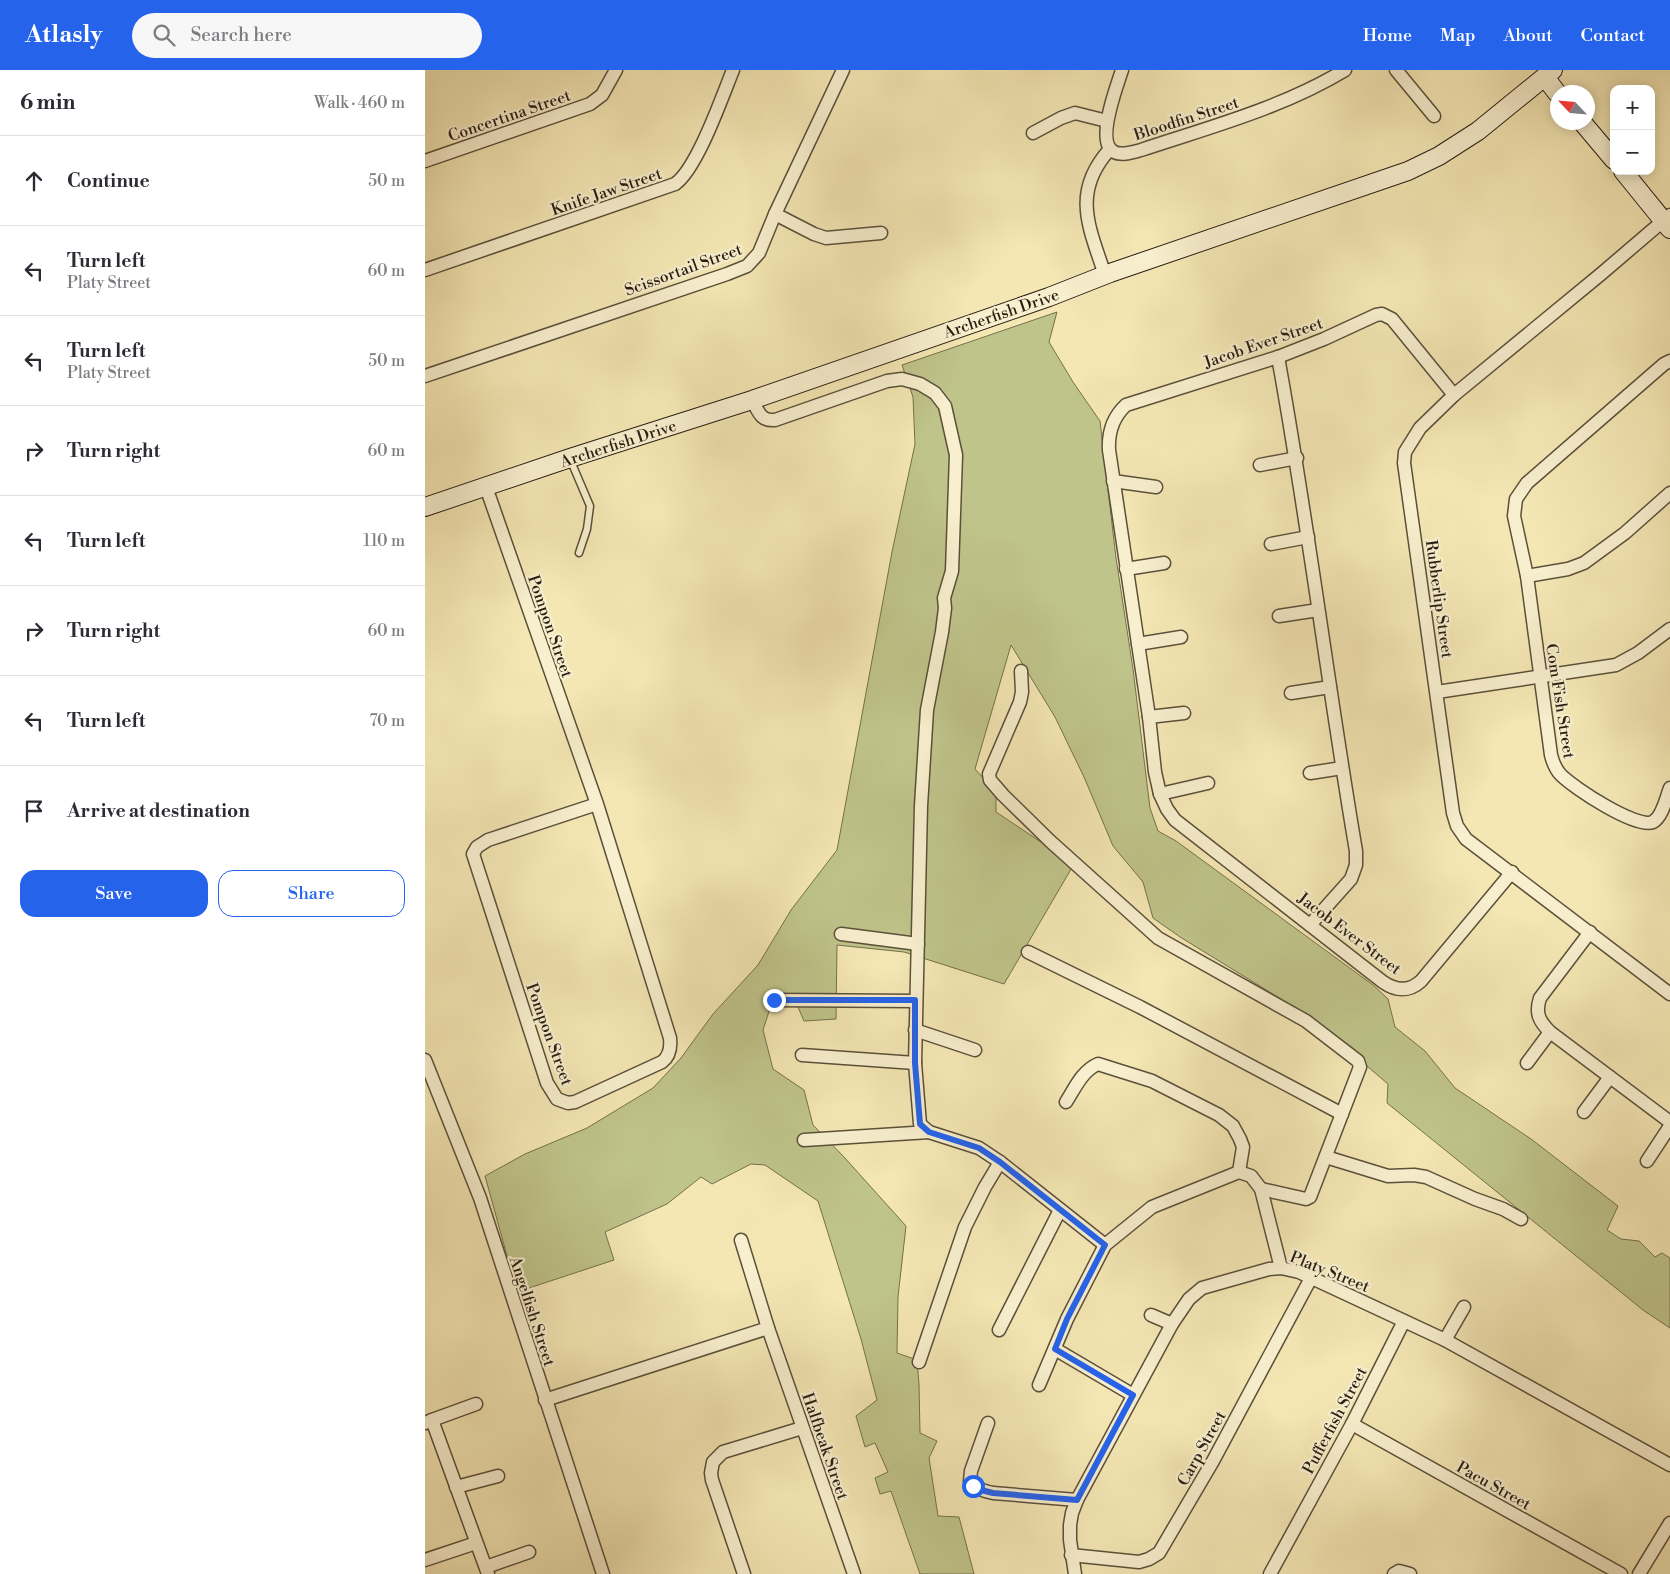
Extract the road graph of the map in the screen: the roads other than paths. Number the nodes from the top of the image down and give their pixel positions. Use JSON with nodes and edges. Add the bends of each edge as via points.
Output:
{"nodes":[{"id":1,"x":616,"y":70,"type":"edge"},
{"id":2,"x":733,"y":70,"type":"edge"},
{"id":3,"x":843,"y":70,"type":"edge"},
{"id":4,"x":1122,"y":70,"type":"edge"},
{"id":5,"x":1345,"y":70,"type":"edge"},
{"id":6,"x":1396,"y":70,"type":"edge"},
{"id":7,"x":1546,"y":72,"type":"edge"},
{"id":8,"x":1553,"y":85,"type":"edge"},
{"id":9,"x":1434,"y":116,"type":"dead end"},
{"id":10,"x":1107,"y":121,"type":"junction"},
{"id":11,"x":1589,"y":130,"type":"edge"},
{"id":12,"x":1033,"y":134,"type":"dead end"},
{"id":13,"x":1110,"y":149,"type":"junction"},
{"id":14,"x":1610,"y":155,"type":"edge"},
{"id":15,"x":425,"y":161,"type":"edge"},
{"id":16,"x":1627,"y":175,"type":"edge"},
{"id":17,"x":775,"y":214,"type":"junction"},
{"id":18,"x":1668,"y":222,"type":"edge"},
{"id":19,"x":881,"y":233,"type":"dead end"},
{"id":20,"x":425,"y":270,"type":"edge"},
{"id":21,"x":1105,"y":275,"type":"junction"},
{"id":22,"x":1278,"y":357,"type":"junction"},
{"id":23,"x":1670,"y":360,"type":"edge"},
{"id":24,"x":425,"y":376,"type":"edge"},
{"id":25,"x":1453,"y":394,"type":"junction"},
{"id":26,"x":752,"y":400,"type":"junction"},
{"id":27,"x":570,"y":458,"type":"junction"},
{"id":28,"x":1297,"y":458,"type":"junction"},
{"id":29,"x":1260,"y":465,"type":"dead end"},
{"id":30,"x":1113,"y":481,"type":"junction"},
{"id":31,"x":486,"y":487,"type":"junction"},
{"id":32,"x":1156,"y":487,"type":"dead end"},
{"id":33,"x":1670,"y":493,"type":"edge"},
{"id":34,"x":425,"y":508,"type":"edge"},
{"id":35,"x":1308,"y":537,"type":"junction"},
{"id":36,"x":1271,"y":544,"type":"dead end"},
{"id":37,"x":579,"y":553,"type":"dead end"},
{"id":38,"x":1165,"y":563,"type":"dead end"},
{"id":39,"x":1126,"y":569,"type":"junction"},
{"id":40,"x":1527,"y":576,"type":"junction"},
{"id":41,"x":1318,"y":610,"type":"junction"},
{"id":42,"x":1279,"y":616,"type":"dead end"},
{"id":43,"x":1670,"y":629,"type":"edge"},
{"id":44,"x":1181,"y":637,"type":"dead end"},
{"id":45,"x":1138,"y":644,"type":"junction"},
{"id":46,"x":1021,"y":671,"type":"dead end"},
{"id":47,"x":1540,"y":677,"type":"junction"},
{"id":48,"x":1330,"y":687,"type":"junction"},
{"id":49,"x":1437,"y":692,"type":"junction"},
{"id":50,"x":1291,"y":693,"type":"dead end"},
{"id":51,"x":1184,"y":713,"type":"dead end"},
{"id":52,"x":1149,"y":717,"type":"junction"},
{"id":53,"x":1342,"y":768,"type":"junction"},
{"id":54,"x":1310,"y":773,"type":"dead end"},
{"id":55,"x":1208,"y":783,"type":"dead end"},
{"id":56,"x":1670,"y":788,"type":"edge"},
{"id":57,"x":1160,"y":794,"type":"junction"},
{"id":58,"x":597,"y":804,"type":"junction"},
{"id":59,"x":1512,"y":872,"type":"junction"},
{"id":60,"x":1310,"y":925,"type":"junction"},
{"id":61,"x":1590,"y":932,"type":"junction"},
{"id":62,"x":841,"y":934,"type":"dead end"},
{"id":63,"x":918,"y":944,"type":"junction"},
{"id":64,"x":1028,"y":952,"type":"dead end"},
{"id":65,"x":1670,"y":994,"type":"edge"},
{"id":66,"x":774,"y":1000,"type":"dead end"},
{"id":67,"x":915,"y":1000,"type":"junction"},
{"id":68,"x":915,"y":1030,"type":"junction"},
{"id":69,"x":1550,"y":1032,"type":"junction"},
{"id":70,"x":975,"y":1050,"type":"dead end"},
{"id":71,"x":801,"y":1056,"type":"dead end"},
{"id":72,"x":425,"y":1060,"type":"edge"},
{"id":73,"x":915,"y":1063,"type":"junction"},
{"id":74,"x":1527,"y":1063,"type":"dead end"},
{"id":75,"x":1610,"y":1077,"type":"junction"},
{"id":76,"x":1066,"y":1102,"type":"dead end"},
{"id":77,"x":1584,"y":1112,"type":"dead end"},
{"id":78,"x":1342,"y":1114,"type":"junction"},
{"id":79,"x":1670,"y":1122,"type":"edge"},
{"id":80,"x":1670,"y":1126,"type":"edge"},
{"id":81,"x":929,"y":1132,"type":"junction"},
{"id":82,"x":804,"y":1140,"type":"dead end"},
{"id":83,"x":1326,"y":1157,"type":"junction"},
{"id":84,"x":1647,"y":1161,"type":"dead end"},
{"id":85,"x":1000,"y":1162,"type":"junction"},
{"id":86,"x":1239,"y":1172,"type":"junction"},
{"id":87,"x":1261,"y":1189,"type":"junction"},
{"id":88,"x":1060,"y":1210,"type":"junction"},
{"id":89,"x":1521,"y":1219,"type":"dead end"},
{"id":90,"x":741,"y":1240,"type":"dead end"},
{"id":91,"x":1105,"y":1245,"type":"junction"},
{"id":92,"x":1281,"y":1268,"type":"junction"},
{"id":93,"x":1311,"y":1278,"type":"junction"},
{"id":94,"x":1464,"y":1307,"type":"dead end"},
{"id":95,"x":1151,"y":1315,"type":"dead end"},
{"id":96,"x":1404,"y":1321,"type":"junction"},
{"id":97,"x":1172,"y":1324,"type":"junction"},
{"id":98,"x":768,"y":1328,"type":"junction"},
{"id":99,"x":999,"y":1330,"type":"dead end"},
{"id":100,"x":1445,"y":1340,"type":"junction"},
{"id":101,"x":1055,"y":1349,"type":"junction"},
{"id":102,"x":919,"y":1362,"type":"dead end"},
{"id":103,"x":1039,"y":1385,"type":"dead end"},
{"id":104,"x":1133,"y":1395,"type":"junction"},
{"id":105,"x":545,"y":1400,"type":"junction"},
{"id":106,"x":476,"y":1404,"type":"dead end"},
{"id":107,"x":428,"y":1421,"type":"edge"},
{"id":108,"x":988,"y":1423,"type":"dead end"},
{"id":109,"x":1352,"y":1424,"type":"junction"},
{"id":110,"x":803,"y":1428,"type":"junction"},
{"id":111,"x":1670,"y":1465,"type":"edge"},
{"id":112,"x":499,"y":1476,"type":"dead end"},
{"id":113,"x":456,"y":1487,"type":"junction"},
{"id":114,"x":1077,"y":1500,"type":"junction"},
{"id":115,"x":1670,"y":1523,"type":"edge"},
{"id":116,"x":476,"y":1543,"type":"junction"},
{"id":117,"x":529,"y":1552,"type":"dead end"},
{"id":118,"x":1071,"y":1555,"type":"junction"},
{"id":119,"x":425,"y":1560,"type":"edge"},
{"id":120,"x":487,"y":1570,"type":"edge"},
{"id":121,"x":603,"y":1574,"type":"edge"},
{"id":122,"x":744,"y":1574,"type":"edge"},
{"id":123,"x":854,"y":1574,"type":"edge"},
{"id":124,"x":1075,"y":1574,"type":"edge"},
{"id":125,"x":1270,"y":1574,"type":"edge"},
{"id":126,"x":1394,"y":1574,"type":"edge"},
{"id":127,"x":1410,"y":1574,"type":"edge"},
{"id":128,"x":1621,"y":1574,"type":"edge"},
{"id":129,"x":1639,"y":1574,"type":"edge"}],
"edges":[{"from":1,"to":15,"type":"street","name":"Concertina Street","via":[[602,95],[590,104]]},
{"from":2,"to":20,"type":"street","name":"Knife Jaw Street","via":[[687,173],[675,184]]},
{"from":3,"to":17,"type":"street","name":"Scissortail Street"},
{"from":4,"to":10,"type":"street"},
{"from":5,"to":13,"type":"street","name":"Bloodfin Street","via":[[1245,117],[1131,152],[1117,153]]},
{"from":6,"to":9,"type":"street"},
{"from":7,"to":8,"type":"street"},
{"from":7,"to":21,"type":"street","name":"Archerfish Drive","via":[[1478,131],[1408,171]]},
{"from":10,"to":12,"type":"street","via":[[1075,113]]},
{"from":10,"to":13,"type":"street","via":[[1106,140]]},
{"from":11,"to":14,"type":"street"},
{"from":13,"to":21,"type":"street","via":[[1091,176],[1086,200],[1088,219]]},
{"from":16,"to":18,"type":"street"},
{"from":17,"to":19,"type":"street","via":[[826,238]]},
{"from":17,"to":24,"type":"street","name":"Scissortail Street","via":[[759,253],[747,266]]},
{"from":18,"to":25,"type":"street","name":"Rubberlip Street"},
{"from":21,"to":26,"type":"street","name":"Archerfish Drive"},
{"from":22,"to":25,"type":"street","name":"Jacob Ever Street","via":[[1370,316],[1382,314],[1396,324]]},
{"from":22,"to":28,"type":"street"},
{"from":22,"to":30,"type":"street","name":"Jacob Ever Street","via":[[1126,405],[1116,416],[1110,432]]},
{"from":23,"to":40,"type":"street","name":"Com Fish Street","via":[[1522,488],[1514,510]]},
{"from":25,"to":49,"type":"street","name":"Rubberlip Street","via":[[1420,428],[1404,457]]},
{"from":26,"to":27,"type":"street","name":"Archerfish Drive"},
{"from":26,"to":63,"type":"street","via":[[762,418],[775,420],[887,381],[902,379],[935,393],[945,406],[956,455],[953,552],[927,710]]},
{"from":27,"to":31,"type":"street","name":"Archerfish Drive"},
{"from":27,"to":37,"type":"lane","via":[[590,506]]},
{"from":28,"to":29,"type":"street"},
{"from":28,"to":35,"type":"street"},
{"from":30,"to":32,"type":"street"},
{"from":30,"to":39,"type":"street","name":"Jacob Ever Street"},
{"from":31,"to":34,"type":"street","name":"Archerfish Drive"},
{"from":31,"to":58,"type":"street","name":"Pompon Street"},
{"from":33,"to":40,"type":"street","via":[[1625,533],[1583,564]]},
{"from":35,"to":36,"type":"street"},
{"from":35,"to":41,"type":"street"},
{"from":38,"to":39,"type":"street"},
{"from":39,"to":45,"type":"street","name":"Jacob Ever Street"},
{"from":40,"to":47,"type":"street","name":"Com Fish Street"},
{"from":41,"to":42,"type":"street"},
{"from":41,"to":48,"type":"street"},
{"from":43,"to":47,"type":"street","via":[[1616,665]]},
{"from":44,"to":45,"type":"street"},
{"from":45,"to":52,"type":"street","name":"Jacob Ever Street"},
{"from":46,"to":78,"type":"street","via":[[1020,702],[991,768],[990,780],[1050,841],[1158,938],[1306,1021],[1358,1061],[1360,1067]]},
{"from":47,"to":49,"type":"street"},
{"from":47,"to":56,"type":"street","name":"Com Fish Street","via":[[1552,760],[1566,780],[1625,817],[1647,823],[1657,819]]},
{"from":48,"to":50,"type":"street"},
{"from":48,"to":53,"type":"street"},
{"from":49,"to":59,"type":"street","name":"Rubberlip Street","via":[[1457,826],[1466,838]]},
{"from":51,"to":52,"type":"street"},
{"from":52,"to":57,"type":"street","name":"Jacob Ever Street"},
{"from":53,"to":54,"type":"street"},
{"from":53,"to":60,"type":"street","via":[[1356,851],[1355,865],[1351,879]]},
{"from":55,"to":57,"type":"street"},
{"from":57,"to":60,"type":"street","name":"Jacob Ever Street","via":[[1181,826]]},
{"from":58,"to":58,"type":"street","name":"Pompon Street","via":[[669,1032],[670,1044],[668,1055],[662,1062],[568,1103],[557,1099],[547,1082],[473,854],[488,840]]},
{"from":59,"to":60,"type":"street","name":"Jacob Ever Street","via":[[1421,981],[1411,988],[1388,985]]},
{"from":59,"to":61,"type":"street","name":"Rubberlip Street"},
{"from":61,"to":65,"type":"street","name":"Rubberlip Street"},
{"from":61,"to":69,"type":"street","via":[[1540,998],[1538,1016]]},
{"from":62,"to":63,"type":"street"},
{"from":63,"to":67,"type":"street"},
{"from":64,"to":78,"type":"street"},
{"from":66,"to":67,"type":"street"},
{"from":67,"to":68,"type":"street"},
{"from":68,"to":70,"type":"street"},
{"from":68,"to":73,"type":"street"},
{"from":69,"to":74,"type":"street"},
{"from":69,"to":75,"type":"street"},
{"from":71,"to":73,"type":"street"},
{"from":72,"to":105,"type":"street","name":"Angelfish Street","via":[[480,1198]]},
{"from":73,"to":81,"type":"street","via":[[920,1124]]},
{"from":75,"to":77,"type":"street"},
{"from":75,"to":79,"type":"street"},
{"from":76,"to":86,"type":"street","via":[[1084,1072],[1097,1064],[1152,1082],[1219,1115],[1233,1126],[1243,1147]]},
{"from":78,"to":83,"type":"street"},
{"from":80,"to":84,"type":"street"},
{"from":81,"to":82,"type":"street"},
{"from":81,"to":85,"type":"street","via":[[979,1148]]},
{"from":83,"to":87,"type":"street","via":[[1313,1192],[1306,1199]]},
{"from":83,"to":89,"type":"street","via":[[1387,1176],[1426,1177],[1503,1208]]},
{"from":85,"to":88,"type":"street"},
{"from":85,"to":102,"type":"street","via":[[965,1227]]},
{"from":86,"to":87,"type":"street","via":[[1251,1176]]},
{"from":86,"to":91,"type":"street","via":[[1152,1207]]},
{"from":87,"to":92,"type":"street"},
{"from":88,"to":91,"type":"street"},
{"from":88,"to":99,"type":"street"},
{"from":90,"to":98,"type":"street","name":"Halfbeak Street"},
{"from":91,"to":101,"type":"street"},
{"from":92,"to":93,"type":"street","name":"Platy Street"},
{"from":92,"to":97,"type":"street","name":"Platy Street","via":[[1269,1268],[1202,1288],[1189,1299]]},
{"from":93,"to":96,"type":"street","name":"Platy Street"},
{"from":93,"to":118,"type":"street","name":"Carp Street","via":[[1159,1554],[1139,1562]]},
{"from":94,"to":100,"type":"street"},
{"from":95,"to":97,"type":"street"},
{"from":96,"to":100,"type":"street"},
{"from":96,"to":109,"type":"street","name":"Pufferfish Street"},
{"from":97,"to":104,"type":"street","name":"Platy Street"},
{"from":98,"to":105,"type":"street"},
{"from":98,"to":110,"type":"street","name":"Halfbeak Street"},
{"from":100,"to":111,"type":"street"},
{"from":101,"to":103,"type":"street"},
{"from":101,"to":104,"type":"street"},
{"from":104,"to":114,"type":"street","name":"Platy Street"},
{"from":105,"to":121,"type":"street","name":"Angelfish Street"},
{"from":106,"to":107,"type":"street"},
{"from":107,"to":113,"type":"street"},
{"from":108,"to":114,"type":"street","via":[[971,1471],[973,1486],[993,1493]]},
{"from":109,"to":125,"type":"street","name":"Pufferfish Street"},
{"from":109,"to":128,"type":"street","name":"Pacu Street"},
{"from":110,"to":122,"type":"street","via":[[723,1452],[713,1462],[712,1480]]},
{"from":110,"to":123,"type":"street","name":"Halfbeak Street"},
{"from":112,"to":113,"type":"street"},
{"from":113,"to":116,"type":"street"},
{"from":114,"to":118,"type":"street","name":"Platy Street","via":[[1070,1525]]},
{"from":115,"to":129,"type":"street"},
{"from":116,"to":119,"type":"street"},
{"from":116,"to":120,"type":"street"},
{"from":117,"to":120,"type":"street"},
{"from":118,"to":124,"type":"street","name":"Platy Street"},
{"from":126,"to":127,"type":"street","via":[[1399,1571]]}]}
